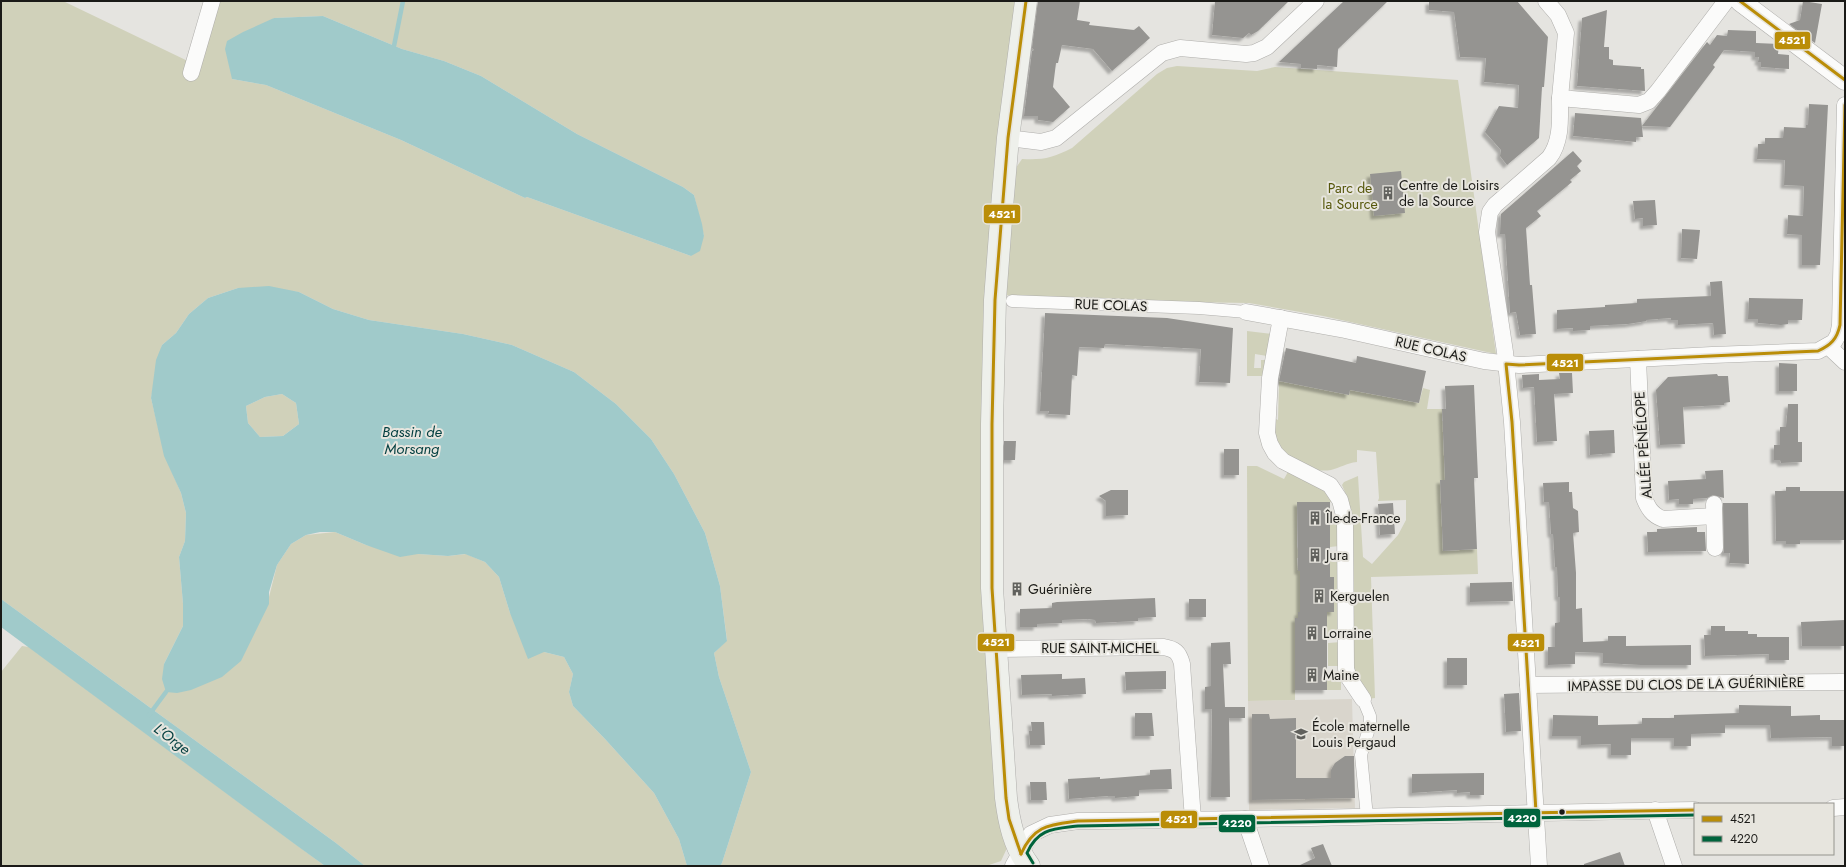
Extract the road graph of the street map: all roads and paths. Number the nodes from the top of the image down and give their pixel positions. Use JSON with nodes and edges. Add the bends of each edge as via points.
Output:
{"nodes":[{"id":1,"x":212,"y":1,"type":"edge"},
{"id":2,"x":1026,"y":1,"type":"edge"},
{"id":3,"x":1546,"y":1,"type":"edge"},
{"id":4,"x":1726,"y":1,"type":"edge"},
{"id":5,"x":1740,"y":1,"type":"edge"},
{"id":6,"x":1314,"y":2,"type":"edge"},
{"id":7,"x":191,"y":73,"type":"dead end"},
{"id":8,"x":1845,"y":80,"type":"edge"},
{"id":9,"x":1560,"y":98,"type":"junction"},
{"id":10,"x":1845,"y":105,"type":"edge"},
{"id":11,"x":1008,"y":138,"type":"junction"},
{"id":12,"x":1844,"y":197,"type":"edge"},
{"id":13,"x":1012,"y":301,"type":"dead end"},
{"id":14,"x":1246,"y":312,"type":"joint"},
{"id":15,"x":1281,"y":318,"type":"junction"},
{"id":16,"x":1828,"y":346,"type":"junction"},
{"id":17,"x":1638,"y":359,"type":"junction"},
{"id":18,"x":1845,"y":362,"type":"edge"},
{"id":19,"x":1506,"y":364,"type":"junction"},
{"id":20,"x":1715,"y":548,"type":"dead end"},
{"id":21,"x":996,"y":648,"type":"junction"},
{"id":22,"x":1843,"y":682,"type":"dead end"},
{"id":23,"x":1528,"y":685,"type":"junction"},
{"id":24,"x":1363,"y":699,"type":"joint"},
{"id":25,"x":1845,"y":807,"type":"edge"},
{"id":26,"x":1834,"y":808,"type":"edge"},
{"id":27,"x":1656,"y":810,"type":"junction"},
{"id":28,"x":1694,"y":810,"type":"edge"},
{"id":29,"x":1536,"y":812,"type":"junction"},
{"id":30,"x":1367,"y":817,"type":"junction"},
{"id":31,"x":1245,"y":819,"type":"junction"},
{"id":32,"x":1193,"y":820,"type":"junction"},
{"id":33,"x":1021,"y":862,"type":"edge"},
{"id":34,"x":1261,"y":866,"type":"edge"},
{"id":35,"x":1539,"y":866,"type":"edge"},
{"id":36,"x":1674,"y":866,"type":"edge"}],
"edges":[{"from":1,"to":7,"type":"street"},
{"from":2,"to":11,"type":"main road"},
{"from":3,"to":9,"type":"street","via":[[1558,15],[1566,33]]},
{"from":4,"to":9,"type":"street","via":[[1649,101],[1639,105]]},
{"from":5,"to":8,"type":"street"},
{"from":6,"to":11,"type":"street","via":[[1262,50],[1246,54],[1180,48],[1162,53],[1056,138],[1040,142]]},
{"from":9,"to":19,"type":"street","via":[[1555,150],[1496,205],[1488,219],[1487,232]]},
{"from":10,"to":12,"type":"street"},
{"from":11,"to":21,"type":"main road","via":[[996,300],[992,424],[992,588]]},
{"from":12,"to":16,"type":"street","via":[[1840,325],[1838,335]]},
{"from":13,"to":14,"type":"street","name":"RUE COLAS"},
{"from":14,"to":15,"type":"street","name":"RUE COLAS"},
{"from":15,"to":19,"type":"street","name":"RUE COLAS"},
{"from":15,"to":24,"type":"street","via":[[1270,378],[1267,433],[1275,453],[1283,461],[1330,485],[1343,506],[1346,669]]},
{"from":16,"to":17,"type":"street","name":"RUE COLAS","via":[[1818,351]]},
{"from":16,"to":18,"type":"street"},
{"from":17,"to":19,"type":"street","name":"RUE COLAS"},
{"from":17,"to":20,"type":"street","name":"ALLÉE PÉNÉLOPE","via":[[1644,498],[1648,508],[1656,517],[1663,519],[1714,510]]},
{"from":19,"to":23,"type":"street","via":[[1512,422]]},
{"from":21,"to":32,"type":"street","name":"RUE SAINT-MICHEL","via":[[1163,647],[1174,649],[1180,654]]},
{"from":21,"to":33,"type":"main road","via":[[1006,798]]},
{"from":22,"to":23,"type":"street","name":"IMPASSE DU CLOS DE LA GUÉRINIÈRE"},
{"from":23,"to":29,"type":"street"},
{"from":24,"to":30,"type":"street","via":[[1370,716],[1370,725],[1361,755]]},
{"from":25,"to":26,"type":"street"},
{"from":27,"to":28,"type":"street"},
{"from":27,"to":29,"type":"street"},
{"from":27,"to":36,"type":"street"},
{"from":29,"to":30,"type":"street"},
{"from":29,"to":35,"type":"street"},
{"from":30,"to":31,"type":"street"},
{"from":31,"to":32,"type":"street"},
{"from":31,"to":34,"type":"street"},
{"from":32,"to":33,"type":"street","via":[[1078,821],[1050,825],[1031,834],[1025,842]]}]}
